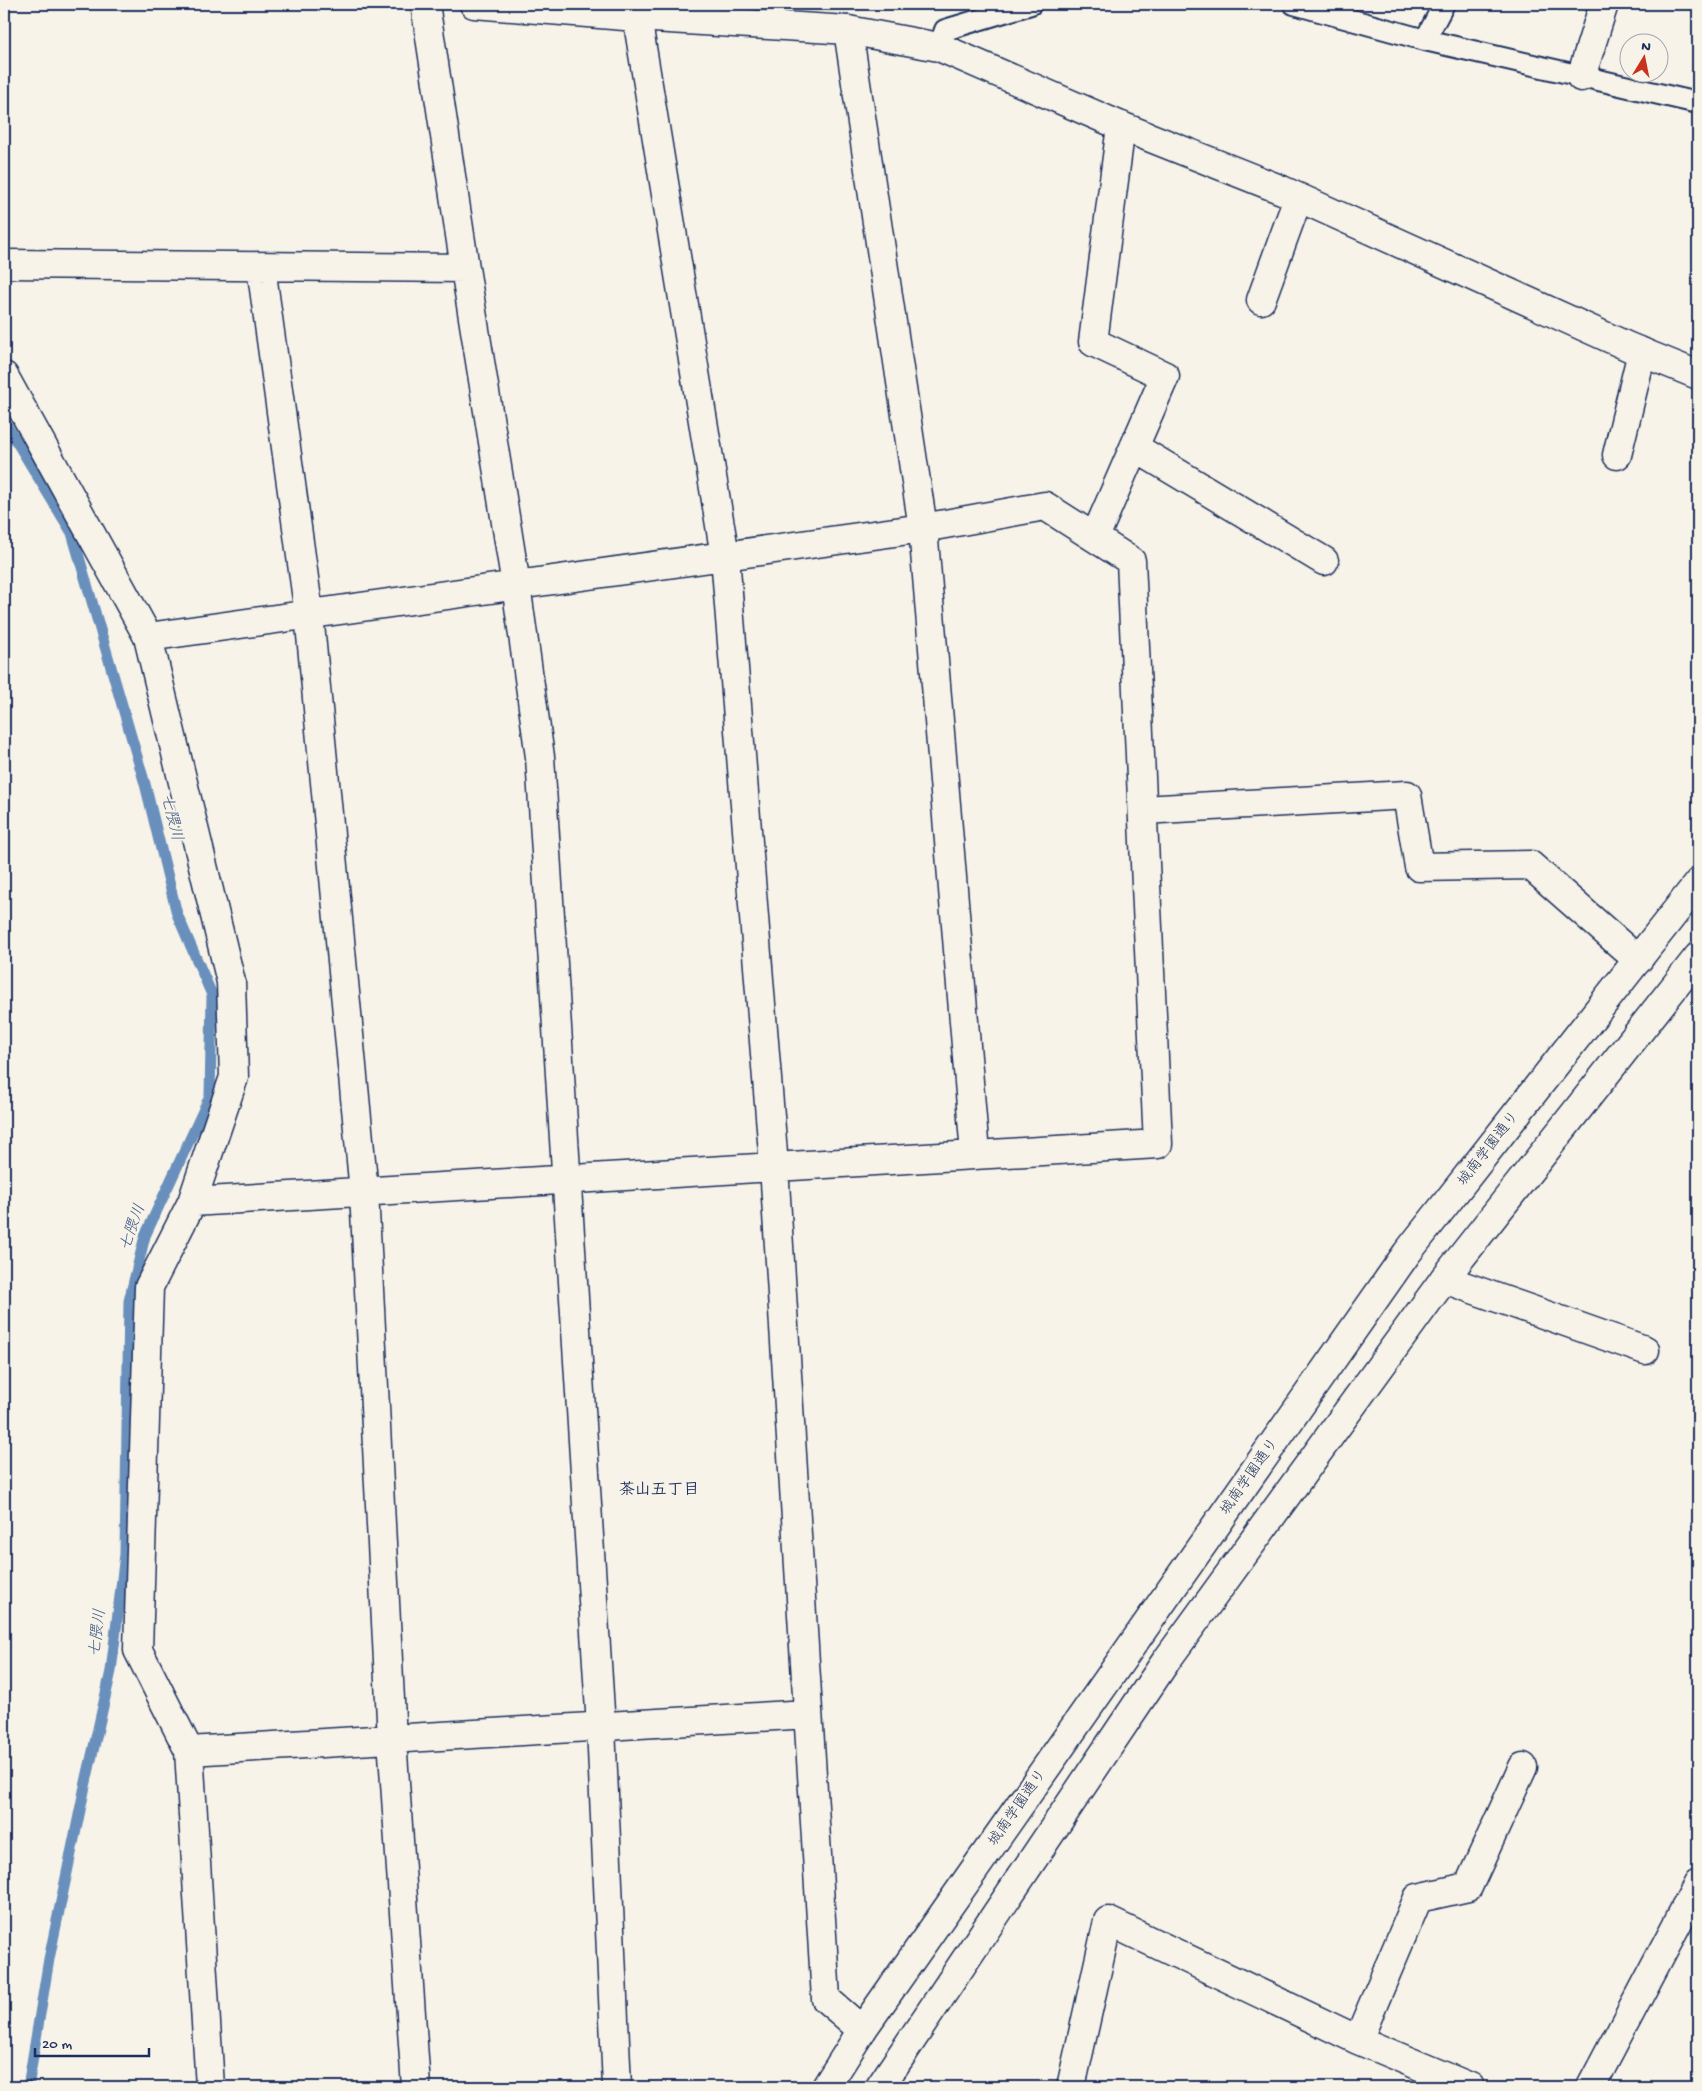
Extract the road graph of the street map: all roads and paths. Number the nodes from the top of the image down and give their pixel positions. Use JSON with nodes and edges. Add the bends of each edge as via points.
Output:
{"nodes":[{"id":1,"x":425,"y":4,"type":"edge"},
{"id":2,"x":474,"y":4,"type":"edge"},
{"id":3,"x":1031,"y":4,"type":"edge"},
{"id":4,"x":1294,"y":4,"type":"edge"},
{"id":5,"x":1444,"y":4,"type":"edge"},
{"id":6,"x":1604,"y":4,"type":"edge"},
{"id":7,"x":636,"y":17,"type":"junction"},
{"id":8,"x":848,"y":30,"type":"junction"},
{"id":9,"x":1425,"y":40,"type":"junction"},
{"id":10,"x":939,"y":47,"type":"junction"},
{"id":11,"x":1581,"y":77,"type":"junction"},
{"id":12,"x":1698,"y":103,"type":"edge"},
{"id":13,"x":1121,"y":126,"type":"junction"},
{"id":14,"x":1298,"y":198,"type":"junction"},
{"id":15,"x":4,"y":264,"type":"edge"},
{"id":16,"x":261,"y":267,"type":"junction"},
{"id":17,"x":465,"y":268,"type":"junction"},
{"id":18,"x":1261,"y":300,"type":"dead end"},
{"id":19,"x":1642,"y":352,"type":"junction"},
{"id":20,"x":1698,"y":375,"type":"edge"},
{"id":21,"x":4,"y":376,"type":"edge"},
{"id":22,"x":1134,"y":447,"type":"junction"},
{"id":23,"x":1617,"y":455,"type":"dead end"},
{"id":24,"x":923,"y":528,"type":"junction"},
{"id":25,"x":1095,"y":537,"type":"junction"},
{"id":26,"x":725,"y":556,"type":"junction"},
{"id":27,"x":1324,"y":561,"type":"dead end"},
{"id":28,"x":516,"y":585,"type":"junction"},
{"id":29,"x":309,"y":614,"type":"junction"},
{"id":30,"x":148,"y":637,"type":"junction"},
{"id":31,"x":1143,"y":810,"type":"junction"},
{"id":32,"x":1698,"y":883,"type":"edge"},
{"id":33,"x":1698,"y":957,"type":"edge"},
{"id":34,"x":1638,"y":960,"type":"junction"},
{"id":35,"x":975,"y":1154,"type":"junction"},
{"id":36,"x":774,"y":1166,"type":"junction"},
{"id":37,"x":567,"y":1179,"type":"junction"},
{"id":38,"x":364,"y":1192,"type":"junction"},
{"id":39,"x":192,"y":1202,"type":"junction"},
{"id":40,"x":1444,"y":1279,"type":"junction"},
{"id":41,"x":1645,"y":1350,"type":"dead end"},
{"id":42,"x":808,"y":1714,"type":"junction"},
{"id":43,"x":601,"y":1727,"type":"junction"},
{"id":44,"x":392,"y":1739,"type":"junction"},
{"id":45,"x":189,"y":1751,"type":"junction"},
{"id":46,"x":1523,"y":1767,"type":"dead end"},
{"id":47,"x":1698,"y":1884,"type":"edge"},
{"id":48,"x":862,"y":2030,"type":"junction"},
{"id":49,"x":1358,"y":2040,"type":"junction"},
{"id":50,"x":210,"y":2087,"type":"edge"},
{"id":51,"x":416,"y":2087,"type":"edge"},
{"id":52,"x":617,"y":2087,"type":"edge"},
{"id":53,"x":826,"y":2087,"type":"edge"},
{"id":54,"x":880,"y":2087,"type":"edge"},
{"id":55,"x":1071,"y":2087,"type":"edge"},
{"id":56,"x":1470,"y":2087,"type":"edge"},
{"id":57,"x":1591,"y":2087,"type":"edge"}],
"edges":[{"from":1,"to":17,"type":"street"},
{"from":2,"to":7,"type":"street"},
{"from":3,"to":10,"type":"lane","via":[[945,30]]},
{"from":4,"to":9,"type":"lane"},
{"from":5,"to":9,"type":"lane"},
{"from":6,"to":11,"type":"street"},
{"from":7,"to":8,"type":"street"},
{"from":7,"to":26,"type":"street"},
{"from":8,"to":10,"type":"street"},
{"from":8,"to":24,"type":"street"},
{"from":9,"to":11,"type":"lane"},
{"from":10,"to":13,"type":"street"},
{"from":11,"to":12,"type":"lane"},
{"from":13,"to":14,"type":"street"},
{"from":13,"to":22,"type":"street","via":[[1093,342],[1165,376]]},
{"from":14,"to":18,"type":"street"},
{"from":14,"to":19,"type":"street"},
{"from":15,"to":16,"type":"street"},
{"from":16,"to":17,"type":"street"},
{"from":16,"to":29,"type":"street"},
{"from":17,"to":28,"type":"street"},
{"from":19,"to":20,"type":"street"},
{"from":19,"to":23,"type":"street"},
{"from":21,"to":30,"type":"street"},
{"from":22,"to":25,"type":"street"},
{"from":22,"to":27,"type":"street"},
{"from":24,"to":25,"type":"street","via":[[1045,506]]},
{"from":24,"to":26,"type":"street"},
{"from":24,"to":35,"type":"street"},
{"from":25,"to":31,"type":"street","via":[[1131,561]]},
{"from":26,"to":28,"type":"street"},
{"from":26,"to":36,"type":"street"},
{"from":28,"to":29,"type":"street"},
{"from":28,"to":37,"type":"street","via":[[540,757]]},
{"from":29,"to":30,"type":"street"},
{"from":29,"to":38,"type":"street"},
{"from":30,"to":39,"type":"street","via":[[230,982],[234,1077]]},
{"from":31,"to":34,"type":"street","via":[[1408,795],[1419,867],[1530,865]]},
{"from":31,"to":35,"type":"street","via":[[1158,1144]]},
{"from":32,"to":34,"type":"street","name":"城南学園通り"},
{"from":33,"to":40,"type":"street"},
{"from":34,"to":48,"type":"street","name":"城南学園通り","via":[[1407,1253]]},
{"from":35,"to":36,"type":"street"},
{"from":36,"to":37,"type":"street"},
{"from":36,"to":42,"type":"street"},
{"from":37,"to":38,"type":"street"},
{"from":37,"to":43,"type":"street"},
{"from":38,"to":39,"type":"street"},
{"from":38,"to":44,"type":"street"},
{"from":39,"to":45,"type":"street","via":[[150,1287],[138,1650]]},
{"from":40,"to":41,"type":"street"},
{"from":40,"to":54,"type":"street","via":[[1166,1661]]},
{"from":42,"to":43,"type":"street"},
{"from":42,"to":48,"type":"street","via":[[826,1999]]},
{"from":43,"to":44,"type":"street"},
{"from":43,"to":52,"type":"street"},
{"from":44,"to":45,"type":"street"},
{"from":44,"to":51,"type":"street"},
{"from":45,"to":50,"type":"street"},
{"from":46,"to":49,"type":"street","via":[[1468,1887],[1418,1898]]},
{"from":47,"to":57,"type":"street"},
{"from":48,"to":53,"type":"street","name":"城南学園通り"},
{"from":49,"to":55,"type":"street","via":[[1108,1921]]},
{"from":49,"to":56,"type":"street"}]}
